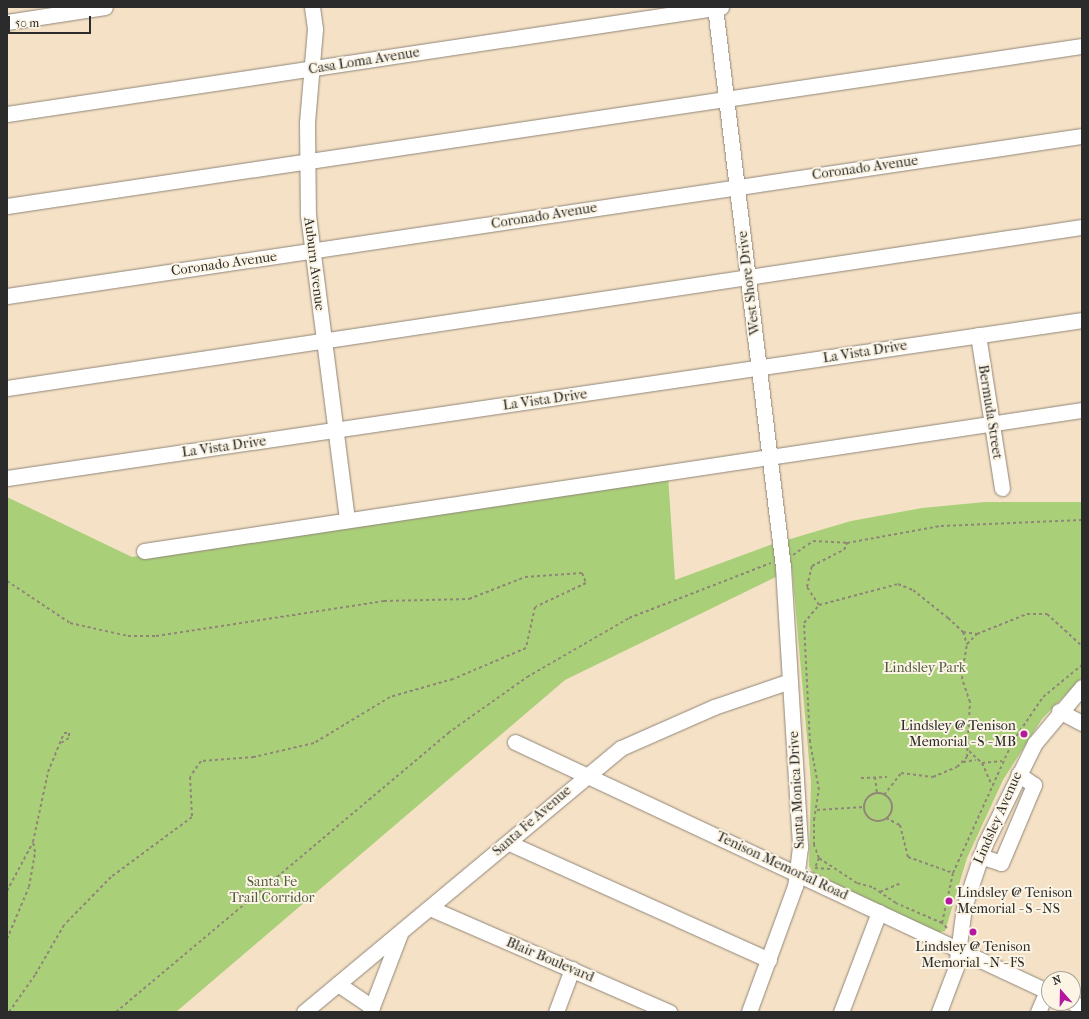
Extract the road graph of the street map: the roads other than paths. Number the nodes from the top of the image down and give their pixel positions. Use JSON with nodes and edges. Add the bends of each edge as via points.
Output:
{"nodes":[{"id":1,"x":105,"y":7,"type":"edge"},
{"id":2,"x":312,"y":7,"type":"edge"},
{"id":3,"x":717,"y":7,"type":"edge"},
{"id":4,"x":7,"y":22,"type":"edge"},
{"id":5,"x":1082,"y":46,"type":"edge"},
{"id":6,"x":313,"y":69,"type":"junction"},
{"id":7,"x":726,"y":98,"type":"junction"},
{"id":8,"x":7,"y":114,"type":"edge"},
{"id":9,"x":1082,"y":136,"type":"edge"},
{"id":10,"x":306,"y":161,"type":"junction"},
{"id":11,"x":738,"y":187,"type":"junction"},
{"id":12,"x":7,"y":206,"type":"edge"},
{"id":13,"x":1082,"y":227,"type":"edge"},
{"id":14,"x":312,"y":251,"type":"junction"},
{"id":15,"x":748,"y":278,"type":"junction"},
{"id":16,"x":7,"y":296,"type":"edge"},
{"id":17,"x":1082,"y":320,"type":"edge"},
{"id":18,"x":978,"y":335,"type":"junction"},
{"id":19,"x":324,"y":340,"type":"junction"},
{"id":20,"x":759,"y":368,"type":"junction"},
{"id":21,"x":7,"y":388,"type":"edge"},
{"id":22,"x":1082,"y":410,"type":"edge"},
{"id":23,"x":992,"y":423,"type":"junction"},
{"id":24,"x":334,"y":432,"type":"junction"},
{"id":25,"x":771,"y":456,"type":"junction"},
{"id":26,"x":7,"y":478,"type":"edge"},
{"id":27,"x":1002,"y":488,"type":"dead end"},
{"id":28,"x":347,"y":520,"type":"junction"},
{"id":29,"x":144,"y":551,"type":"dead end"},
{"id":30,"x":781,"y":560,"type":"joint"},
{"id":31,"x":790,"y":681,"type":"junction"},
{"id":32,"x":1082,"y":687,"type":"edge"},
{"id":33,"x":1059,"y":711,"type":"junction"},
{"id":34,"x":1082,"y":723,"type":"edge"},
{"id":35,"x":515,"y":742,"type":"dead end"},
{"id":36,"x":586,"y":774,"type":"junction"},
{"id":37,"x":1018,"y":774,"type":"junction"},
{"id":38,"x":509,"y":843,"type":"junction"},
{"id":39,"x":980,"y":856,"type":"junction"},
{"id":40,"x":798,"y":873,"type":"junction"},
{"id":41,"x":430,"y":908,"type":"junction"},
{"id":42,"x":879,"y":912,"type":"junction"},
{"id":43,"x":400,"y":934,"type":"junction"},
{"id":44,"x":959,"y":950,"type":"junction"},
{"id":45,"x":769,"y":960,"type":"junction"},
{"id":46,"x":572,"y":969,"type":"junction"},
{"id":47,"x":338,"y":984,"type":"junction"},
{"id":48,"x":1041,"y":988,"type":"edge"},
{"id":49,"x":654,"y":1009,"type":"edge"},
{"id":50,"x":371,"y":1010,"type":"edge"},
{"id":51,"x":304,"y":1012,"type":"edge"},
{"id":52,"x":556,"y":1012,"type":"edge"},
{"id":53,"x":669,"y":1012,"type":"edge"},
{"id":54,"x":749,"y":1012,"type":"edge"},
{"id":55,"x":841,"y":1012,"type":"edge"},
{"id":56,"x":939,"y":1012,"type":"edge"}],
"edges":[{"from":1,"to":4,"type":"street"},
{"from":2,"to":6,"type":"street","name":"Auburn Avenue","via":[[315,29]]},
{"from":3,"to":6,"type":"street","name":"Casa Loma Avenue"},
{"from":3,"to":7,"type":"street","name":"West Shore Drive"},
{"from":5,"to":7,"type":"street"},
{"from":6,"to":8,"type":"street","name":"Casa Loma Avenue"},
{"from":6,"to":10,"type":"street","name":"Auburn Avenue"},
{"from":7,"to":10,"type":"street"},
{"from":7,"to":11,"type":"street","name":"West Shore Drive"},
{"from":9,"to":11,"type":"street","name":"Coronado Avenue"},
{"from":10,"to":12,"type":"street"},
{"from":10,"to":14,"type":"street","name":"Auburn Avenue"},
{"from":11,"to":14,"type":"street","name":"Coronado Avenue"},
{"from":11,"to":15,"type":"street","name":"West Shore Drive"},
{"from":13,"to":15,"type":"street"},
{"from":14,"to":16,"type":"street","name":"Coronado Avenue"},
{"from":14,"to":19,"type":"street","name":"Auburn Avenue"},
{"from":15,"to":19,"type":"street"},
{"from":15,"to":20,"type":"street","name":"West Shore Drive"},
{"from":17,"to":18,"type":"street","name":"La Vista Drive"},
{"from":18,"to":20,"type":"street","name":"La Vista Drive"},
{"from":18,"to":23,"type":"street","name":"Bermuda Street"},
{"from":19,"to":21,"type":"street"},
{"from":19,"to":24,"type":"street","name":"Auburn Avenue"},
{"from":20,"to":24,"type":"street","name":"La Vista Drive"},
{"from":20,"to":25,"type":"street","name":"West Shore Drive"},
{"from":22,"to":23,"type":"street"},
{"from":23,"to":25,"type":"street"},
{"from":23,"to":27,"type":"street","name":"Bermuda Street"},
{"from":24,"to":26,"type":"street","name":"La Vista Drive"},
{"from":24,"to":28,"type":"street","name":"Auburn Avenue"},
{"from":25,"to":28,"type":"street"},
{"from":25,"to":30,"type":"street","name":"West Shore Drive"},
{"from":28,"to":29,"type":"street"},
{"from":30,"to":31,"type":"street","name":"Santa Monica Drive"},
{"from":31,"to":36,"type":"street","name":"Santa Fe Avenue","via":[[714,707],[641,738],[621,748]]},
{"from":31,"to":40,"type":"street","name":"Santa Monica Drive","via":[[800,847]]},
{"from":32,"to":33,"type":"street","name":"Lindsley Avenue"},
{"from":33,"to":34,"type":"street"},
{"from":33,"to":37,"type":"street","name":"Lindsley Avenue"},
{"from":35,"to":36,"type":"street","name":"Tenison Memorial Road"},
{"from":36,"to":38,"type":"street","name":"Santa Fe Avenue"},
{"from":36,"to":40,"type":"street","name":"Tenison Memorial Road"},
{"from":37,"to":39,"type":"street","name":"Lindsley Avenue"},
{"from":37,"to":39,"type":"street","via":[[1034,785],[1001,863]]},
{"from":38,"to":41,"type":"street","name":"Santa Fe Avenue"},
{"from":38,"to":45,"type":"street"},
{"from":39,"to":44,"type":"street","name":"Lindsley Avenue","via":[[964,907]]},
{"from":40,"to":42,"type":"street","name":"Tenison Memorial Road"},
{"from":40,"to":45,"type":"street","name":"Santa Monica Drive"},
{"from":41,"to":43,"type":"street","name":"Santa Fe Avenue"},
{"from":41,"to":46,"type":"street","name":"Blair Boulevard"},
{"from":42,"to":44,"type":"street","name":"Tenison Memorial Road"},
{"from":42,"to":55,"type":"street"},
{"from":43,"to":47,"type":"street","name":"Santa Fe Avenue"},
{"from":43,"to":50,"type":"street"},
{"from":44,"to":48,"type":"street","name":"Tenison Memorial Road"},
{"from":44,"to":56,"type":"street","name":"Lindsley Avenue","via":[[956,967]]},
{"from":45,"to":54,"type":"street","name":"Santa Monica Drive"},
{"from":46,"to":49,"type":"street","name":"Blair Boulevard"},
{"from":46,"to":52,"type":"street"},
{"from":47,"to":50,"type":"street"},
{"from":47,"to":51,"type":"street","name":"Santa Fe Avenue"},
{"from":49,"to":53,"type":"street","name":"Blair Boulevard"}]}
